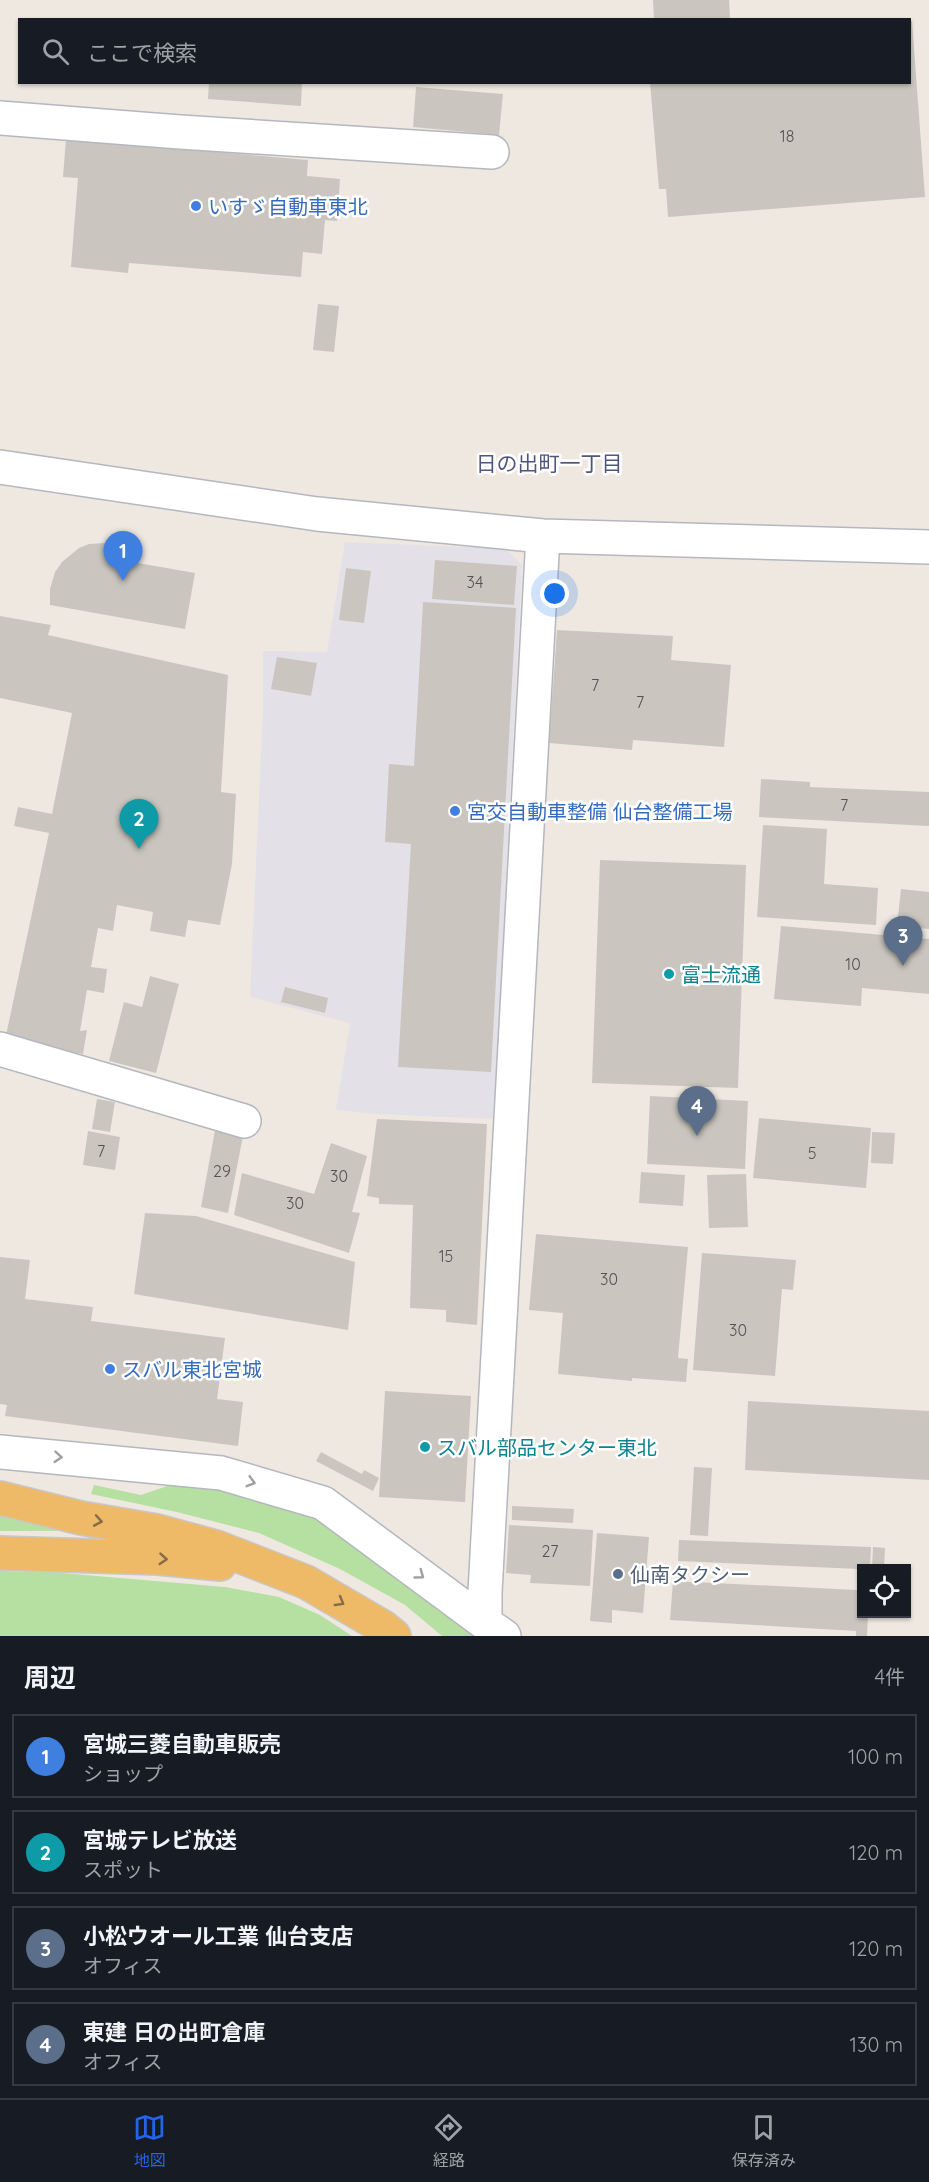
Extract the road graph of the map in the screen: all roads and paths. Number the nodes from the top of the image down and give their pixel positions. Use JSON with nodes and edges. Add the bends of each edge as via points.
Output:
{"nodes":[{"id":1,"x":0,"y":118,"type":"edge"},
{"id":2,"x":492,"y":152,"type":"dead end"},
{"id":3,"x":0,"y":467,"type":"edge"},
{"id":4,"x":543,"y":536,"type":"junction"},
{"id":5,"x":929,"y":547,"type":"edge"},
{"id":6,"x":0,"y":1049,"type":"edge"},
{"id":7,"x":244,"y":1121,"type":"dead end"},
{"id":8,"x":0,"y":1452,"type":"edge"},
{"id":9,"x":0,"y":1498,"type":"edge"},
{"id":10,"x":0,"y":1553,"type":"edge"},
{"id":11,"x":306,"y":1582,"type":"junction"},
{"id":12,"x":495,"y":1629,"type":"edge"},
{"id":13,"x":394,"y":1636,"type":"edge"}],
"edges":[{"from":1,"to":2,"type":"street"},
{"from":3,"to":4,"type":"street","via":[[317,514]]},
{"from":4,"to":5,"type":"street"},
{"from":4,"to":12,"type":"street"},
{"from":6,"to":7,"type":"street"},
{"from":8,"to":12,"type":"street","one_way":true,"via":[[220,1473],[323,1503]]},
{"from":9,"to":11,"type":"highway","one_way":true,"via":[[216,1547]]},
{"from":10,"to":11,"type":"highway","one_way":true,"via":[[217,1563]]},
{"from":11,"to":13,"type":"highway","one_way":true}]}
